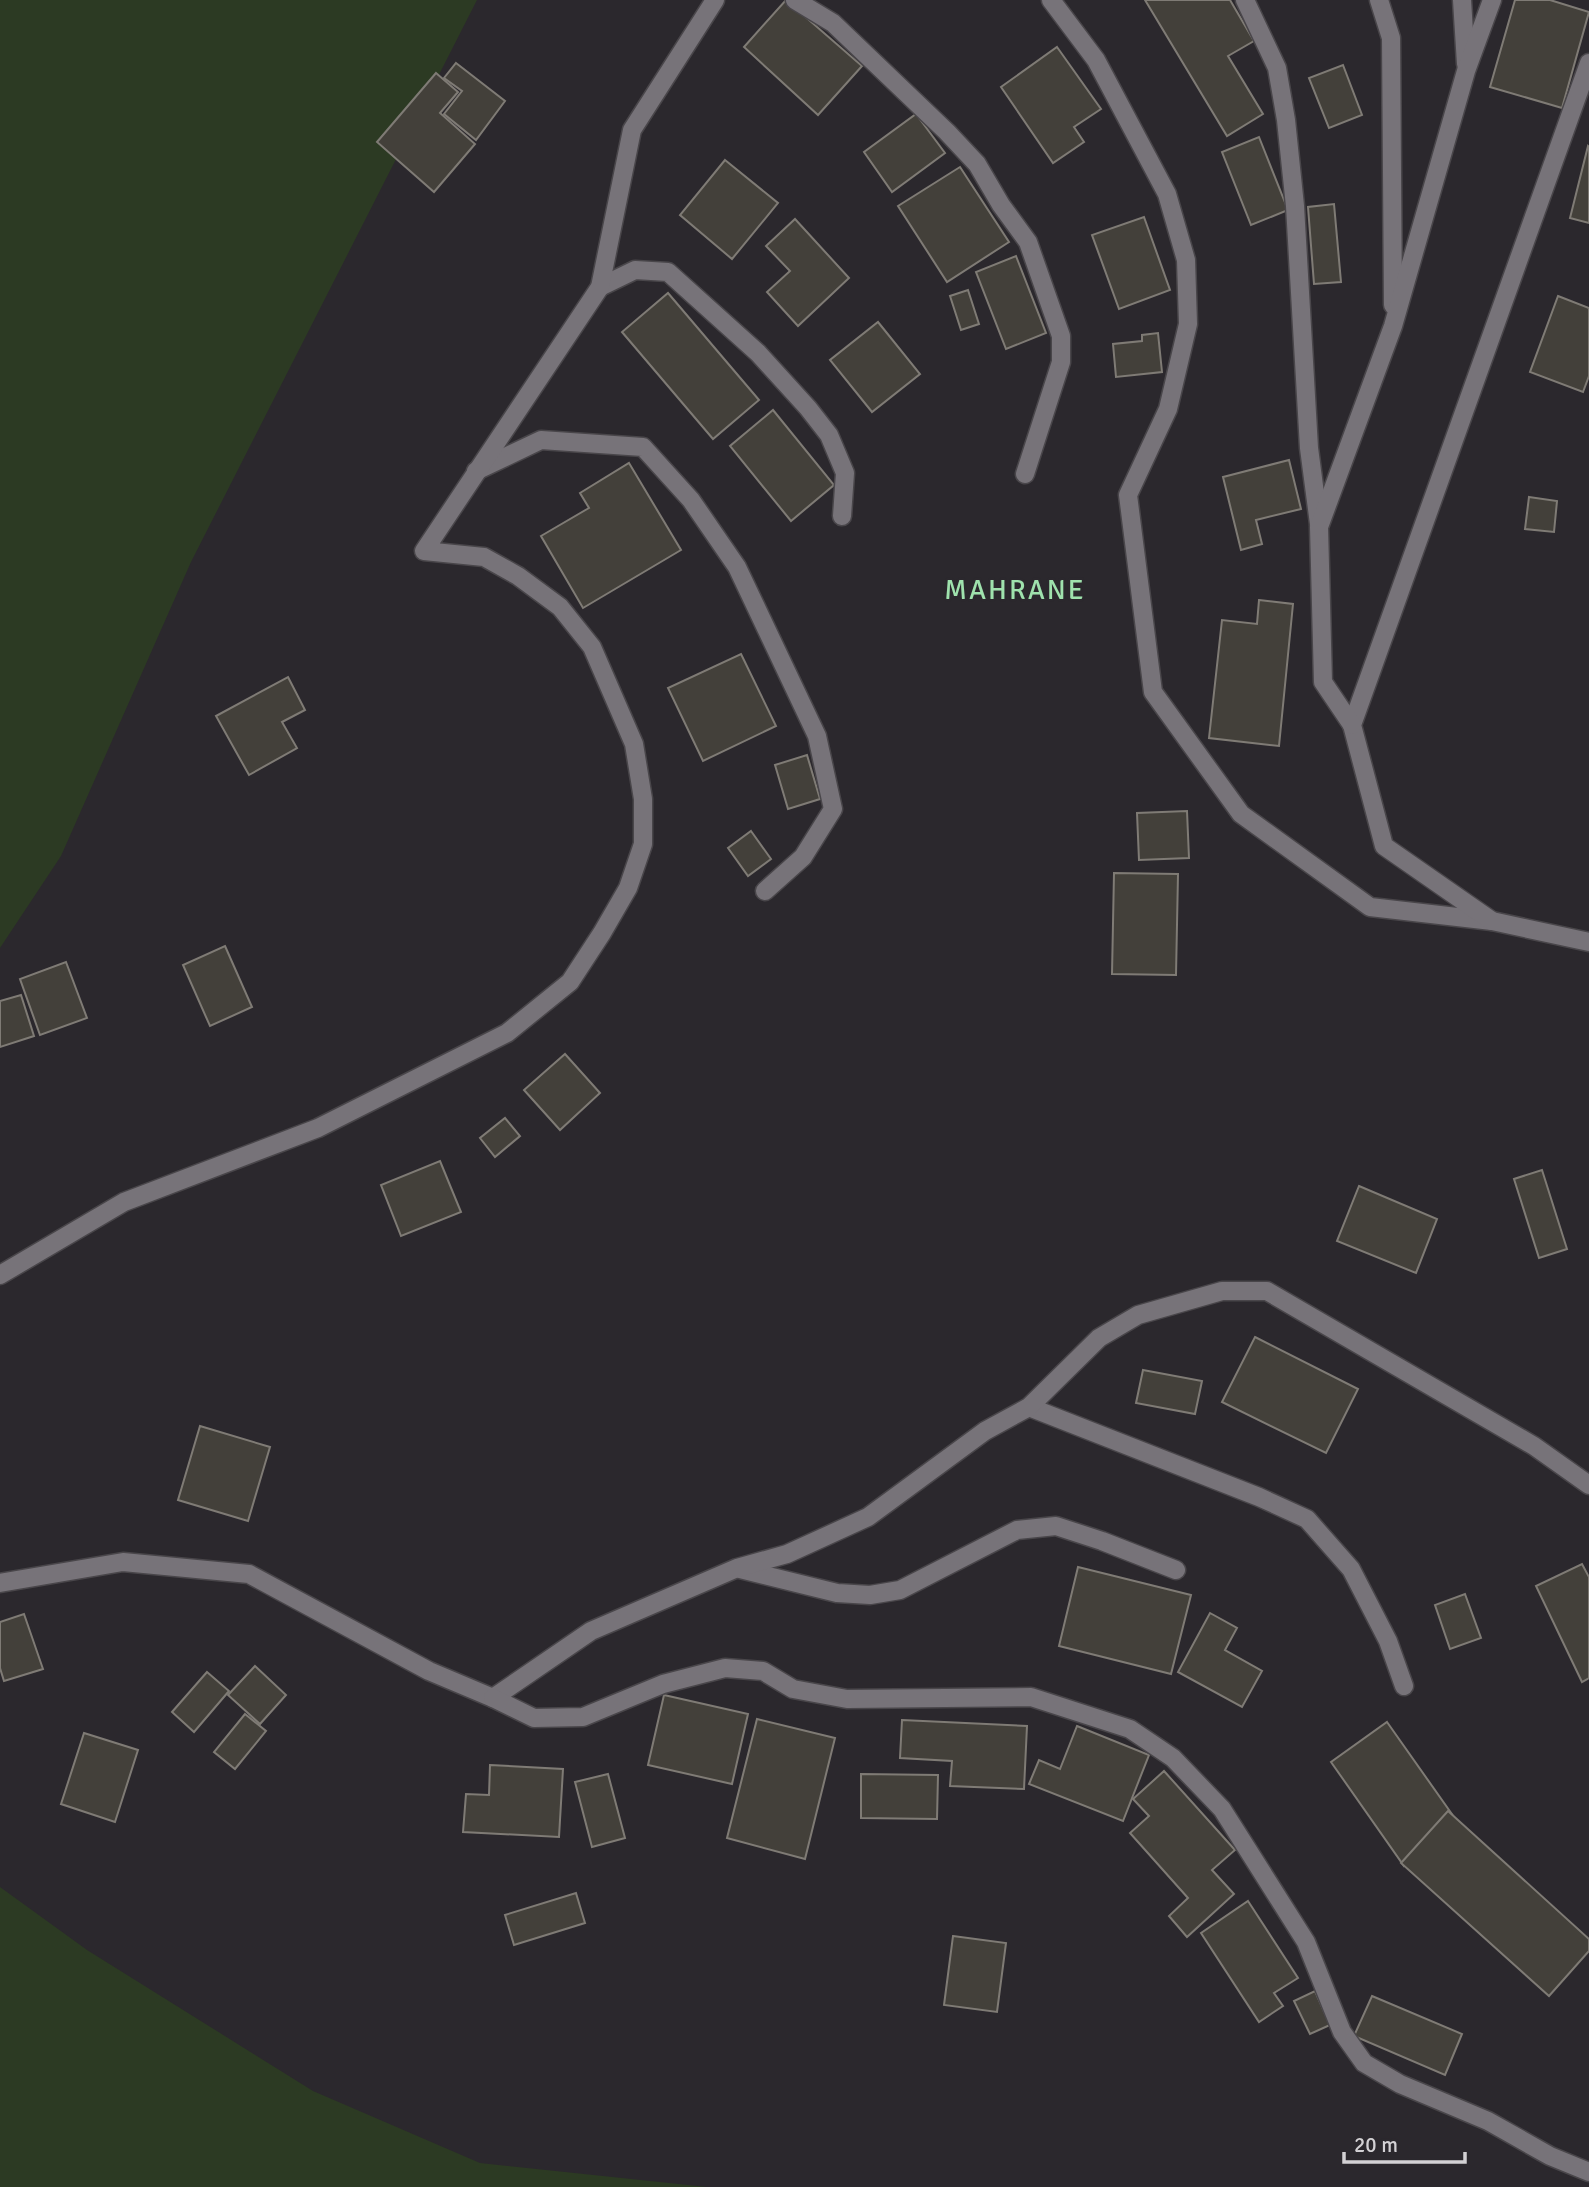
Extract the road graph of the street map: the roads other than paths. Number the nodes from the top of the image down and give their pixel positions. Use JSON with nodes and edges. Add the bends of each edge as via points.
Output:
{"nodes":[{"id":1,"x":715,"y":0,"type":"edge"},
{"id":2,"x":795,"y":0,"type":"edge"},
{"id":3,"x":1051,"y":0,"type":"edge"},
{"id":4,"x":1245,"y":0,"type":"edge"},
{"id":5,"x":1379,"y":0,"type":"edge"},
{"id":6,"x":1462,"y":0,"type":"edge"},
{"id":7,"x":1492,"y":0,"type":"edge"},
{"id":8,"x":1589,"y":62,"type":"edge"},
{"id":9,"x":1466,"y":71,"type":"junction"},
{"id":10,"x":600,"y":287,"type":"junction"},
{"id":11,"x":1393,"y":326,"type":"junction"},
{"id":12,"x":476,"y":471,"type":"junction"},
{"id":13,"x":1025,"y":474,"type":"dead end"},
{"id":14,"x":842,"y":516,"type":"dead end"},
{"id":15,"x":1319,"y":527,"type":"junction"},
{"id":16,"x":1352,"y":725,"type":"junction"},
{"id":17,"x":765,"y":891,"type":"dead end"},
{"id":18,"x":1492,"y":921,"type":"junction"},
{"id":19,"x":1589,"y":942,"type":"edge"},
{"id":20,"x":0,"y":1275,"type":"edge"},
{"id":21,"x":1029,"y":1407,"type":"junction"},
{"id":22,"x":1589,"y":1485,"type":"edge"},
{"id":23,"x":737,"y":1568,"type":"junction"},
{"id":24,"x":1176,"y":1570,"type":"dead end"},
{"id":25,"x":0,"y":1583,"type":"edge"},
{"id":26,"x":1404,"y":1686,"type":"dead end"},
{"id":27,"x":493,"y":1698,"type":"junction"},
{"id":28,"x":1589,"y":2172,"type":"edge"}],
"edges":[{"from":1,"to":10,"type":"street","via":[[632,130]]},
{"from":2,"to":13,"type":"street","via":[[833,23],[947,132],[977,164],[1028,242],[1061,336],[1061,362]]},
{"from":3,"to":18,"type":"street","via":[[1097,60],[1167,194],[1186,260],[1188,324],[1168,409],[1128,495],[1153,692],[1241,814],[1370,907]]},
{"from":4,"to":15,"type":"street","via":[[1278,68],[1286,120],[1309,448]]},
{"from":5,"to":11,"type":"street","via":[[1391,38]]},
{"from":6,"to":9,"type":"street"},
{"from":7,"to":9,"type":"street"},
{"from":8,"to":16,"type":"street"},
{"from":9,"to":11,"type":"street"},
{"from":10,"to":12,"type":"street"},
{"from":10,"to":14,"type":"street","via":[[635,270],[668,272],[758,353],[829,435],[845,473]]},
{"from":11,"to":15,"type":"street"},
{"from":12,"to":17,"type":"street","via":[[541,440],[643,447],[691,500],[737,566],[817,736],[833,809],[803,857]]},
{"from":12,"to":20,"type":"street","via":[[424,551],[484,557],[560,607],[592,647],[634,744],[643,799],[643,844],[628,888],[602,933],[570,982],[507,1033],[318,1128],[124,1202]]},
{"from":15,"to":16,"type":"street","via":[[1323,682]]},
{"from":16,"to":18,"type":"street","via":[[1384,846]]},
{"from":18,"to":19,"type":"street"},
{"from":21,"to":22,"type":"street","via":[[1098,1338],[1138,1315],[1222,1291],[1267,1290],[1534,1446]]},
{"from":21,"to":23,"type":"street","via":[[985,1431],[868,1517],[787,1554]]},
{"from":21,"to":26,"type":"street","via":[[1307,1519],[1351,1569],[1388,1642]]},
{"from":23,"to":24,"type":"street","via":[[836,1592],[870,1595],[900,1590],[1017,1530],[1056,1526]]},
{"from":23,"to":27,"type":"street","via":[[592,1631]]},
{"from":25,"to":27,"type":"street","via":[[123,1562],[249,1574],[429,1671]]},
{"from":27,"to":28,"type":"street","via":[[534,1718],[583,1717],[663,1684],[725,1668],[763,1671],[793,1689],[847,1699],[1031,1696],[1130,1729],[1173,1758],[1222,1809],[1306,1942],[1342,2032],[1364,2063]]}]}
